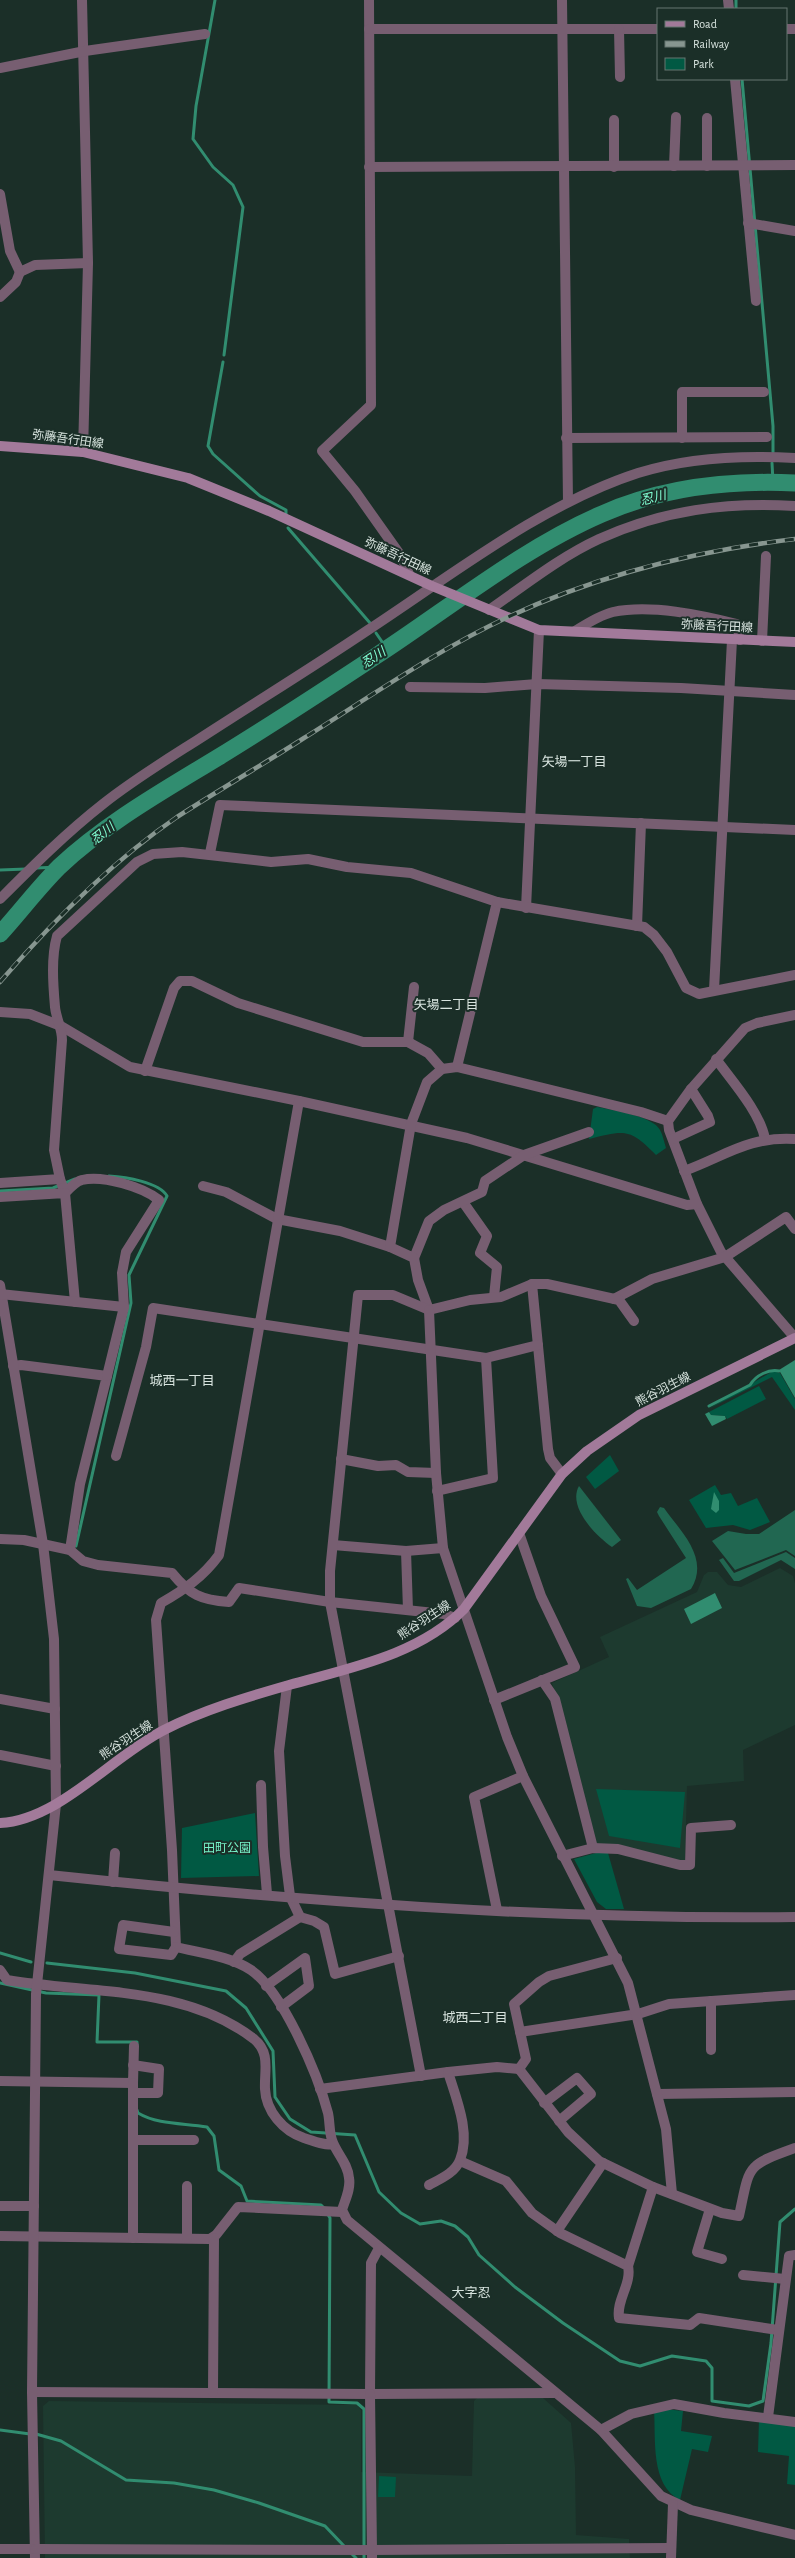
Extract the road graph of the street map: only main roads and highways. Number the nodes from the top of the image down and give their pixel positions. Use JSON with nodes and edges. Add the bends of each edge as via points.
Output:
{"nodes":[{"id":1,"x":0,"y":446,"type":"edge"},
{"id":2,"x":795,"y":642,"type":"edge"},
{"id":3,"x":795,"y":1338,"type":"edge"},
{"id":4,"x":0,"y":1823,"type":"edge"}],
"edges":[{"from":1,"to":2,"type":"main road","name":"弥藤吾行田線","via":[[83,452],[188,478],[538,630]]},
{"from":3,"to":4,"type":"main road","name":"熊谷羽生線","via":[[639,1415],[587,1451],[562,1474],[464,1609],[455,1618],[406,1648],[199,1715],[163,1730],[127,1752],[40,1814]]}]}
